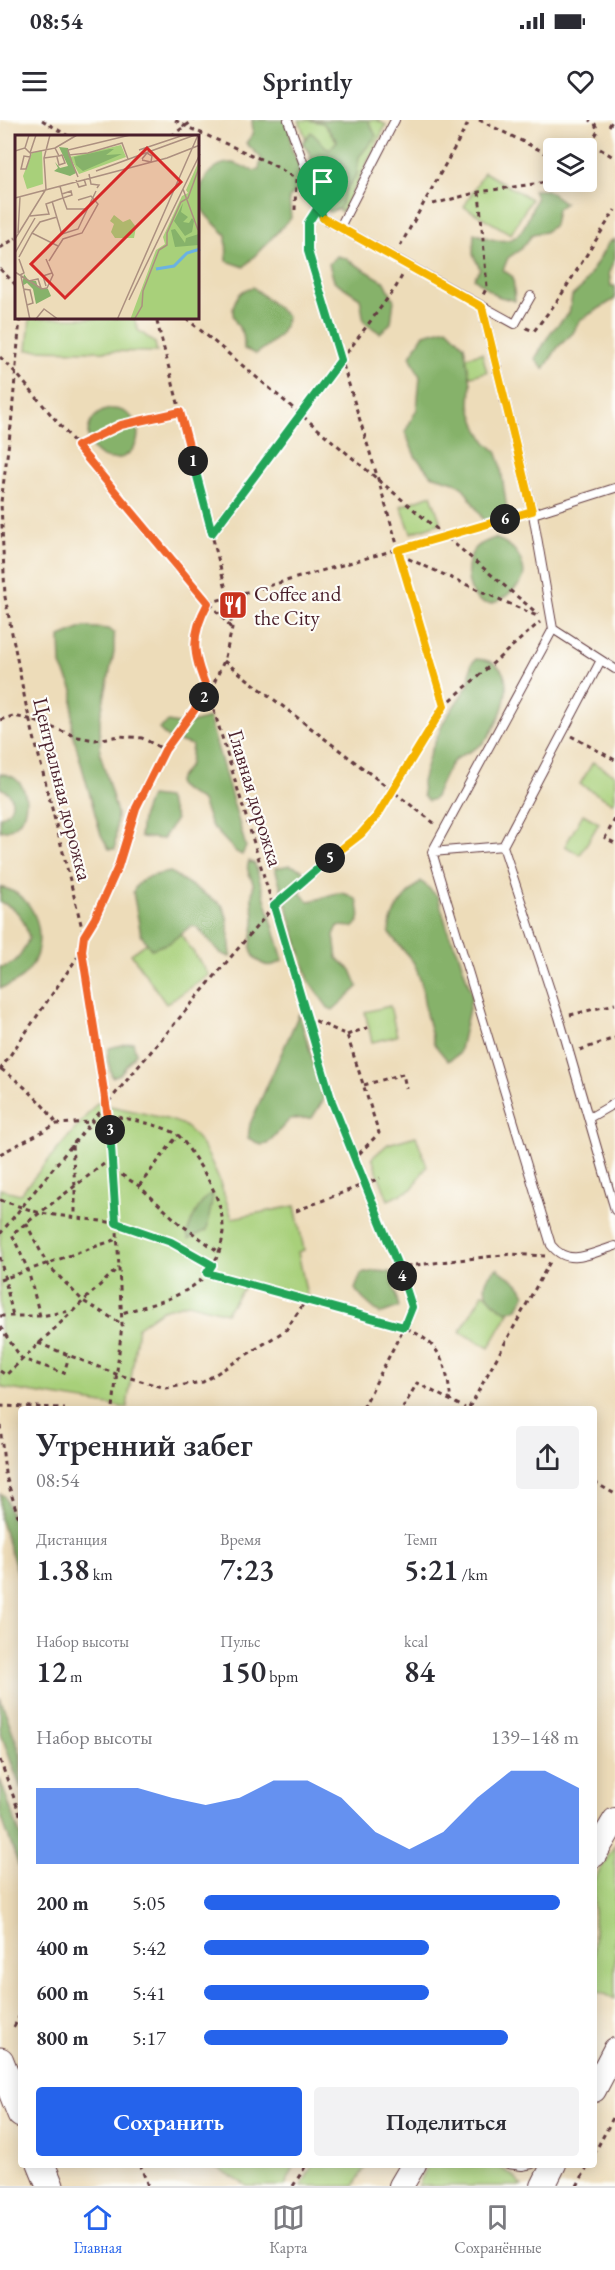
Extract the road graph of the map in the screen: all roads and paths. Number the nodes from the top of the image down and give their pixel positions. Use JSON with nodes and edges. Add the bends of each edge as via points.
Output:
{"nodes":[{"id":1,"x":176,"y":120,"type":"edge"},
{"id":2,"x":194,"y":120,"type":"edge"},
{"id":3,"x":288,"y":120,"type":"edge"},
{"id":4,"x":395,"y":120,"type":"edge"},
{"id":5,"x":470,"y":120,"type":"edge"},
{"id":6,"x":479,"y":120,"type":"edge"},
{"id":7,"x":589,"y":120,"type":"edge"},
{"id":8,"x":613,"y":120,"type":"edge"},
{"id":9,"x":44,"y":121,"type":"edge"},
{"id":10,"x":185,"y":126,"type":"junction"},
{"id":11,"x":609,"y":126,"type":"dead end"},
{"id":12,"x":66,"y":135,"type":"edge"},
{"id":13,"x":172,"y":135,"type":"edge"},
{"id":14,"x":593,"y":138,"type":"edge"},
{"id":15,"x":600,"y":149,"type":"dead end"},
{"id":16,"x":543,"y":152,"type":"edge"},
{"id":17,"x":615,"y":158,"type":"edge"},
{"id":18,"x":306,"y":170,"type":"junction"},
{"id":19,"x":296,"y":178,"type":"junction"},
{"id":20,"x":543,"y":183,"type":"edge"},
{"id":21,"x":479,"y":192,"type":"junction"},
{"id":22,"x":316,"y":197,"type":"junction"},
{"id":23,"x":433,"y":204,"type":"dead end"},
{"id":24,"x":319,"y":206,"type":"junction"},
{"id":25,"x":295,"y":210,"type":"dead end"},
{"id":26,"x":615,"y":210,"type":"edge"},
{"id":27,"x":340,"y":227,"type":"junction"},
{"id":28,"x":15,"y":239,"type":"edge"},
{"id":29,"x":395,"y":247,"type":"dead end"},
{"id":30,"x":0,"y":248,"type":"edge"},
{"id":31,"x":408,"y":265,"type":"junction"},
{"id":32,"x":0,"y":269,"type":"edge"},
{"id":33,"x":15,"y":284,"type":"edge"},
{"id":34,"x":531,"y":296,"type":"dead end"},
{"id":35,"x":480,"y":306,"type":"junction"},
{"id":36,"x":20,"y":320,"type":"edge"},
{"id":37,"x":157,"y":320,"type":"edge"},
{"id":38,"x":188,"y":320,"type":"edge"},
{"id":39,"x":514,"y":324,"type":"junction"},
{"id":40,"x":0,"y":357,"type":"edge"},
{"id":41,"x":341,"y":360,"type":"junction"},
{"id":42,"x":0,"y":362,"type":"edge"},
{"id":43,"x":9,"y":366,"type":"junction"},
{"id":44,"x":16,"y":373,"type":"junction"},
{"id":45,"x":180,"y":412,"type":"junction"},
{"id":46,"x":301,"y":414,"type":"junction"},
{"id":47,"x":77,"y":446,"type":"junction"},
{"id":48,"x":378,"y":479,"type":"junction"},
{"id":49,"x":615,"y":488,"type":"edge"},
{"id":50,"x":533,"y":512,"type":"junction"},
{"id":51,"x":212,"y":533,"type":"junction"},
{"id":52,"x":446,"y":537,"type":"junction"},
{"id":53,"x":398,"y":552,"type":"junction"},
{"id":54,"x":228,"y":597,"type":"junction"},
{"id":55,"x":208,"y":603,"type":"junction"},
{"id":56,"x":543,"y":619,"type":"junction"},
{"id":57,"x":232,"y":629,"type":"junction"},
{"id":58,"x":553,"y":629,"type":"junction"},
{"id":59,"x":602,"y":660,"type":"junction"},
{"id":60,"x":224,"y":661,"type":"junction"},
{"id":61,"x":615,"y":669,"type":"edge"},
{"id":62,"x":209,"y":694,"type":"junction"},
{"id":63,"x":444,"y":706,"type":"junction"},
{"id":64,"x":29,"y":718,"type":"junction"},
{"id":65,"x":0,"y":720,"type":"edge"},
{"id":66,"x":564,"y":733,"type":"junction"},
{"id":67,"x":165,"y":750,"type":"junction"},
{"id":68,"x":615,"y":760,"type":"edge"},
{"id":69,"x":393,"y":789,"type":"junction"},
{"id":70,"x":615,"y":819,"type":"edge"},
{"id":71,"x":444,"y":830,"type":"junction"},
{"id":72,"x":615,"y":843,"type":"edge"},
{"id":73,"x":503,"y":846,"type":"junction"},
{"id":74,"x":432,"y":852,"type":"junction"},
{"id":75,"x":274,"y":906,"type":"junction"},
{"id":76,"x":84,"y":936,"type":"junction"},
{"id":77,"x":82,"y":951,"type":"junction"},
{"id":78,"x":615,"y":1004,"type":"edge"},
{"id":79,"x":307,"y":1017,"type":"junction"},
{"id":80,"x":560,"y":1017,"type":"junction"},
{"id":81,"x":369,"y":1027,"type":"dead end"},
{"id":82,"x":347,"y":1035,"type":"junction"},
{"id":83,"x":615,"y":1038,"type":"edge"},
{"id":84,"x":570,"y":1053,"type":"junction"},
{"id":85,"x":0,"y":1069,"type":"edge"},
{"id":86,"x":364,"y":1085,"type":"junction"},
{"id":87,"x":406,"y":1088,"type":"dead end"},
{"id":88,"x":615,"y":1103,"type":"edge"},
{"id":89,"x":107,"y":1106,"type":"junction"},
{"id":90,"x":109,"y":1115,"type":"junction"},
{"id":91,"x":590,"y":1118,"type":"junction"},
{"id":92,"x":92,"y":1122,"type":"junction"},
{"id":93,"x":57,"y":1124,"type":"junction"},
{"id":94,"x":178,"y":1134,"type":"junction"},
{"id":95,"x":72,"y":1145,"type":"junction"},
{"id":96,"x":0,"y":1154,"type":"edge"},
{"id":97,"x":113,"y":1157,"type":"junction"},
{"id":98,"x":355,"y":1158,"type":"junction"},
{"id":99,"x":113,"y":1170,"type":"junction"},
{"id":100,"x":380,"y":1178,"type":"dead end"},
{"id":101,"x":365,"y":1184,"type":"junction"},
{"id":102,"x":75,"y":1186,"type":"junction"},
{"id":103,"x":139,"y":1186,"type":"junction"},
{"id":104,"x":0,"y":1200,"type":"edge"},
{"id":105,"x":23,"y":1208,"type":"junction"},
{"id":106,"x":615,"y":1210,"type":"edge"},
{"id":107,"x":296,"y":1211,"type":"dead end"},
{"id":108,"x":40,"y":1213,"type":"junction"},
{"id":109,"x":75,"y":1217,"type":"junction"},
{"id":110,"x":26,"y":1223,"type":"junction"},
{"id":111,"x":116,"y":1223,"type":"junction"},
{"id":112,"x":7,"y":1226,"type":"junction"},
{"id":113,"x":0,"y":1234,"type":"edge"},
{"id":114,"x":12,"y":1234,"type":"junction"},
{"id":115,"x":117,"y":1239,"type":"junction"},
{"id":116,"x":615,"y":1246,"type":"edge"},
{"id":117,"x":219,"y":1252,"type":"junction"},
{"id":118,"x":0,"y":1257,"type":"edge"},
{"id":119,"x":46,"y":1264,"type":"junction"},
{"id":120,"x":212,"y":1265,"type":"junction"},
{"id":121,"x":119,"y":1267,"type":"junction"},
{"id":122,"x":398,"y":1267,"type":"junction"},
{"id":123,"x":28,"y":1270,"type":"junction"},
{"id":124,"x":207,"y":1273,"type":"junction"},
{"id":125,"x":6,"y":1278,"type":"junction"},
{"id":126,"x":0,"y":1280,"type":"edge"},
{"id":127,"x":306,"y":1300,"type":"junction"},
{"id":128,"x":83,"y":1301,"type":"junction"},
{"id":129,"x":72,"y":1311,"type":"junction"},
{"id":130,"x":121,"y":1313,"type":"junction"},
{"id":131,"x":0,"y":1316,"type":"edge"},
{"id":132,"x":13,"y":1316,"type":"junction"},
{"id":133,"x":40,"y":1316,"type":"junction"},
{"id":134,"x":122,"y":1324,"type":"junction"},
{"id":135,"x":0,"y":1327,"type":"edge"},
{"id":136,"x":404,"y":1327,"type":"junction"},
{"id":137,"x":38,"y":1343,"type":"junction"},
{"id":138,"x":70,"y":1356,"type":"junction"},
{"id":139,"x":22,"y":1359,"type":"junction"},
{"id":140,"x":0,"y":1371,"type":"edge"},
{"id":141,"x":116,"y":1374,"type":"junction"},
{"id":142,"x":451,"y":1401,"type":"junction"},
{"id":143,"x":0,"y":1406,"type":"edge"},
{"id":144,"x":113,"y":1406,"type":"edge"},
{"id":145,"x":364,"y":1406,"type":"edge"},
{"id":146,"x":404,"y":1406,"type":"edge"},
{"id":147,"x":462,"y":1406,"type":"edge"},
{"id":148,"x":468,"y":1406,"type":"edge"},
{"id":149,"x":18,"y":1407,"type":"edge"},
{"id":150,"x":0,"y":1425,"type":"edge"},
{"id":151,"x":597,"y":1484,"type":"edge"},
{"id":152,"x":615,"y":1494,"type":"edge"},
{"id":153,"x":18,"y":1517,"type":"edge"},
{"id":154,"x":0,"y":1760,"type":"edge"},
{"id":155,"x":18,"y":1809,"type":"edge"},
{"id":156,"x":615,"y":1820,"type":"edge"},
{"id":157,"x":597,"y":1851,"type":"edge"},
{"id":158,"x":18,"y":2019,"type":"edge"},
{"id":159,"x":14,"y":2027,"type":"dead end"},
{"id":160,"x":615,"y":2050,"type":"edge"},
{"id":161,"x":0,"y":2061,"type":"edge"},
{"id":162,"x":597,"y":2084,"type":"edge"},
{"id":163,"x":18,"y":2106,"type":"edge"},
{"id":164,"x":615,"y":2114,"type":"edge"},
{"id":165,"x":597,"y":2148,"type":"edge"},
{"id":166,"x":43,"y":2168,"type":"edge"},
{"id":167,"x":141,"y":2168,"type":"edge"},
{"id":168,"x":304,"y":2168,"type":"edge"},
{"id":169,"x":412,"y":2168,"type":"edge"},
{"id":170,"x":552,"y":2168,"type":"edge"},
{"id":171,"x":587,"y":2168,"type":"edge"},
{"id":172,"x":50,"y":2186,"type":"edge"},
{"id":173,"x":148,"y":2186,"type":"edge"},
{"id":174,"x":293,"y":2186,"type":"edge"},
{"id":175,"x":401,"y":2186,"type":"edge"},
{"id":176,"x":543,"y":2186,"type":"edge"},
{"id":177,"x":578,"y":2186,"type":"edge"}],
"edges":[{"from":1,"to":10,"type":"path"},
{"from":2,"to":10,"type":"path"},
{"from":3,"to":18,"type":"lane"},
{"from":4,"to":27,"type":"lane"},
{"from":5,"to":29,"type":"path","via":[[403,244]]},
{"from":6,"to":16,"type":"path"},
{"from":7,"to":14,"type":"path","via":[[595,123],[597,131]]},
{"from":8,"to":11,"type":"path"},
{"from":9,"to":12,"type":"path"},
{"from":10,"to":13,"type":"path"},
{"from":10,"to":19,"type":"path"},
{"from":15,"to":17,"type":"path"},
{"from":18,"to":19,"type":"path"},
{"from":18,"to":22,"type":"lane"},
{"from":19,"to":22,"type":"path"},
{"from":19,"to":25,"type":"path"},
{"from":20,"to":21,"type":"path"},
{"from":21,"to":23,"type":"path"},
{"from":21,"to":35,"type":"path","via":[[487,287]]},
{"from":22,"to":24,"type":"lane"},
{"from":24,"to":27,"type":"lane","via":[[323,218]]},
{"from":24,"to":41,"type":"path","via":[[308,223],[308,251]]},
{"from":26,"to":39,"type":"path","via":[[534,331]]},
{"from":27,"to":31,"type":"lane"},
{"from":28,"to":30,"type":"path"},
{"from":31,"to":35,"type":"lane"},
{"from":31,"to":41,"type":"path"},
{"from":32,"to":33,"type":"path"},
{"from":34,"to":39,"type":"lane"},
{"from":35,"to":39,"type":"lane"},
{"from":35,"to":50,"type":"lane"},
{"from":36,"to":44,"type":"path","name":"Центральная дорожка"},
{"from":37,"to":45,"type":"path"},
{"from":38,"to":46,"type":"path"},
{"from":40,"to":43,"type":"path"},
{"from":41,"to":46,"type":"path"},
{"from":41,"to":48,"type":"path"},
{"from":42,"to":43,"type":"path"},
{"from":43,"to":44,"type":"path"},
{"from":44,"to":47,"type":"path"},
{"from":44,"to":64,"type":"path","name":"Центральная дорожка","via":[[1,502],[5,597]]},
{"from":45,"to":47,"type":"path","via":[[121,425]]},
{"from":45,"to":51,"type":"path"},
{"from":46,"to":48,"type":"path"},
{"from":46,"to":51,"type":"path"},
{"from":47,"to":55,"type":"path"},
{"from":48,"to":52,"type":"path"},
{"from":48,"to":53,"type":"path"},
{"from":49,"to":50,"type":"lane"},
{"from":50,"to":52,"type":"path"},
{"from":50,"to":58,"type":"lane"},
{"from":51,"to":54,"type":"path"},
{"from":52,"to":53,"type":"path"},
{"from":52,"to":56,"type":"path"},
{"from":53,"to":54,"type":"path"},
{"from":53,"to":56,"type":"path"},
{"from":53,"to":63,"type":"path"},
{"from":54,"to":55,"type":"path"},
{"from":54,"to":57,"type":"path"},
{"from":55,"to":57,"type":"path"},
{"from":55,"to":62,"type":"path","name":"Главная дорожка","via":[[197,622],[194,654]]},
{"from":56,"to":63,"type":"path"},
{"from":57,"to":60,"type":"path"},
{"from":58,"to":59,"type":"lane"},
{"from":58,"to":71,"type":"lane"},
{"from":59,"to":61,"type":"lane"},
{"from":59,"to":66,"type":"lane"},
{"from":60,"to":62,"type":"path"},
{"from":60,"to":69,"type":"path"},
{"from":62,"to":67,"type":"path"},
{"from":62,"to":75,"type":"path","name":"Главная дорожка"},
{"from":63,"to":69,"type":"path"},
{"from":64,"to":65,"type":"path","via":[[13,716]]},
{"from":64,"to":67,"type":"path","via":[[94,741],[120,736],[142,738]]},
{"from":64,"to":76,"type":"path","name":"Центральная дорожка"},
{"from":66,"to":68,"type":"path"},
{"from":66,"to":73,"type":"lane"},
{"from":67,"to":76,"type":"path","via":[[136,808],[118,867]]},
{"from":69,"to":71,"type":"path"},
{"from":69,"to":75,"type":"path","via":[[361,834]]},
{"from":70,"to":72,"type":"path","via":[[605,838]]},
{"from":71,"to":74,"type":"lane"},
{"from":73,"to":74,"type":"lane"},
{"from":73,"to":80,"type":"lane"},
{"from":74,"to":116,"type":"lane","via":[[551,1245],[565,1257],[575,1259]]},
{"from":75,"to":79,"type":"path","name":"Главная дорожка"},
{"from":75,"to":89,"type":"path"},
{"from":76,"to":77,"type":"path","name":"Центральная дорожка"},
{"from":77,"to":85,"type":"path"},
{"from":77,"to":89,"type":"path","name":"Центральная дорожка"},
{"from":78,"to":80,"type":"path"},
{"from":79,"to":82,"type":"path"},
{"from":79,"to":98,"type":"path","name":"Главная дорожка","via":[[332,1102]]},
{"from":80,"to":84,"type":"lane"},
{"from":81,"to":82,"type":"path"},
{"from":82,"to":86,"type":"path"},
{"from":83,"to":84,"type":"path"},
{"from":84,"to":91,"type":"lane"},
{"from":85,"to":93,"type":"path","via":[[26,1087]]},
{"from":86,"to":87,"type":"path","via":[[403,1074]]},
{"from":86,"to":98,"type":"path","via":[[380,1133]]},
{"from":88,"to":91,"type":"lane"},
{"from":89,"to":90,"type":"path","name":"Центральная дорожка"},
{"from":89,"to":92,"type":"path"},
{"from":90,"to":94,"type":"path"},
{"from":90,"to":97,"type":"path","name":"Центральная дорожка"},
{"from":91,"to":106,"type":"lane"},
{"from":92,"to":93,"type":"path"},
{"from":92,"to":95,"type":"path"},
{"from":93,"to":96,"type":"path"},
{"from":94,"to":103,"type":"path"},
{"from":94,"to":117,"type":"path","via":[[222,1210],[223,1245]]},
{"from":95,"to":102,"type":"path"},
{"from":95,"to":105,"type":"path"},
{"from":97,"to":99,"type":"path","name":"Центральная дорожка"},
{"from":97,"to":102,"type":"path"},
{"from":98,"to":101,"type":"path","name":"Главная дорожка"},
{"from":99,"to":103,"type":"path"},
{"from":99,"to":111,"type":"path","name":"Центральная дорожка"},
{"from":100,"to":101,"type":"path"},
{"from":101,"to":107,"type":"path"},
{"from":101,"to":122,"type":"path","name":"Главная дорожка"},
{"from":102,"to":108,"type":"path"},
{"from":102,"to":109,"type":"path"},
{"from":103,"to":117,"type":"path","via":[[179,1223]]},
{"from":104,"to":105,"type":"path"},
{"from":105,"to":108,"type":"path"},
{"from":105,"to":112,"type":"path"},
{"from":108,"to":109,"type":"path"},
{"from":108,"to":110,"type":"path"},
{"from":109,"to":111,"type":"path"},
{"from":110,"to":114,"type":"path"},
{"from":110,"to":119,"type":"path"},
{"from":111,"to":115,"type":"path","name":"Центральная дорожка"},
{"from":111,"to":120,"type":"path","via":[[171,1242]]},
{"from":112,"to":113,"type":"path"},
{"from":112,"to":114,"type":"path"},
{"from":114,"to":123,"type":"path"},
{"from":115,"to":119,"type":"path"},
{"from":115,"to":121,"type":"path","name":"Центральная дорожка"},
{"from":117,"to":120,"type":"path"},
{"from":118,"to":125,"type":"path"},
{"from":119,"to":123,"type":"path"},
{"from":119,"to":128,"type":"path"},
{"from":120,"to":124,"type":"path"},
{"from":121,"to":128,"type":"path"},
{"from":121,"to":130,"type":"path","name":"Центральная дорожка"},
{"from":122,"to":136,"type":"path","name":"Главная дорожка","via":[[412,1307]]},
{"from":122,"to":148,"type":"path","via":[[511,1254],[553,1256]]},
{"from":123,"to":125,"type":"path"},
{"from":123,"to":133,"type":"path"},
{"from":124,"to":127,"type":"path"},
{"from":124,"to":130,"type":"path","via":[[184,1292]]},
{"from":125,"to":126,"type":"path"},
{"from":125,"to":132,"type":"path"},
{"from":127,"to":136,"type":"path"},
{"from":127,"to":141,"type":"path","via":[[286,1330],[203,1382],[166,1388]]},
{"from":128,"to":129,"type":"path"},
{"from":128,"to":134,"type":"path"},
{"from":129,"to":133,"type":"path"},
{"from":129,"to":137,"type":"path"},
{"from":130,"to":134,"type":"path","name":"Центральная дорожка"},
{"from":131,"to":132,"type":"path"},
{"from":132,"to":133,"type":"path"},
{"from":134,"to":141,"type":"path","name":"Центральная дорожка"},
{"from":135,"to":139,"type":"path"},
{"from":136,"to":142,"type":"path","via":[[423,1336],[436,1349],[447,1372]]},
{"from":136,"to":145,"type":"path","name":"Главная дорожка"},
{"from":137,"to":138,"type":"path"},
{"from":137,"to":139,"type":"path"},
{"from":138,"to":139,"type":"path","via":[[64,1373]]},
{"from":138,"to":141,"type":"path"},
{"from":139,"to":140,"type":"path","via":[[6,1375]]},
{"from":141,"to":144,"type":"path","name":"Центральная дорожка"},
{"from":142,"to":146,"type":"path","via":[[417,1383]]},
{"from":142,"to":147,"type":"path"},
{"from":143,"to":149,"type":"path"},
{"from":150,"to":153,"type":"path","via":[[4,1473]]},
{"from":151,"to":152,"type":"path"},
{"from":154,"to":155,"type":"path"},
{"from":156,"to":157,"type":"main road"},
{"from":158,"to":159,"type":"path"},
{"from":160,"to":162,"type":"main road"},
{"from":161,"to":163,"type":"main road"},
{"from":164,"to":165,"type":"path"},
{"from":166,"to":172,"type":"main road"},
{"from":167,"to":173,"type":"path"},
{"from":168,"to":174,"type":"path"},
{"from":169,"to":175,"type":"main road"},
{"from":170,"to":176,"type":"main road"},
{"from":171,"to":177,"type":"path"}]}
